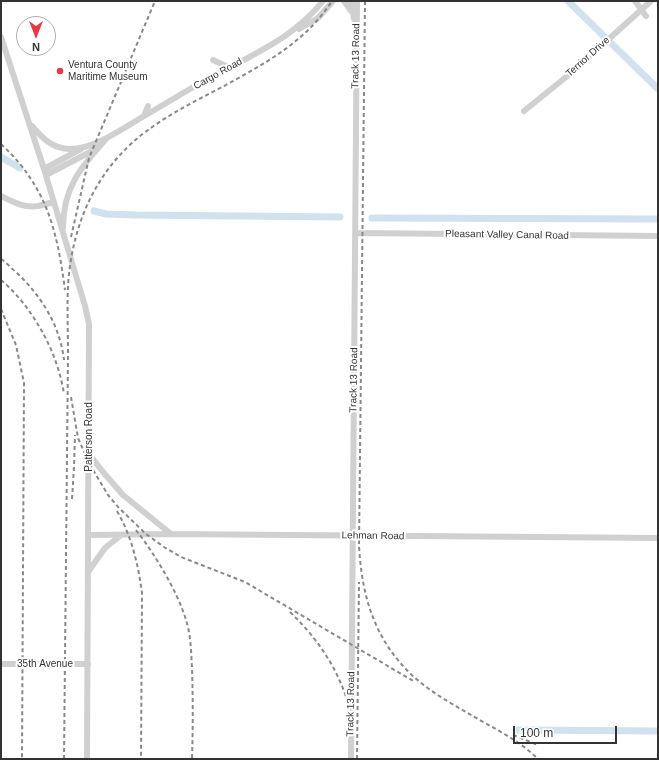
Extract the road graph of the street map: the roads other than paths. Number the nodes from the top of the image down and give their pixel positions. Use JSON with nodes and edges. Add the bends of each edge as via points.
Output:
{"nodes":[{"id":1,"x":323,"y":1,"type":"edge"},
{"id":2,"x":333,"y":1,"type":"edge"},
{"id":3,"x":344,"y":1,"type":"edge"},
{"id":4,"x":351,"y":1,"type":"edge"},
{"id":5,"x":357,"y":1,"type":"edge"},
{"id":6,"x":635,"y":1,"type":"edge"},
{"id":7,"x":651,"y":1,"type":"edge"},
{"id":8,"x":641,"y":9,"type":"junction"},
{"id":9,"x":646,"y":16,"type":"dead end"},
{"id":10,"x":355,"y":32,"type":"junction"},
{"id":11,"x":286,"y":35,"type":"junction"},
{"id":12,"x":1,"y":37,"type":"edge"},
{"id":13,"x":356,"y":42,"type":"junction"},
{"id":14,"x":213,"y":60,"type":"dead end"},
{"id":15,"x":230,"y":68,"type":"junction"},
{"id":16,"x":148,"y":106,"type":"dead end"},
{"id":17,"x":524,"y":111,"type":"dead end"},
{"id":18,"x":144,"y":116,"type":"junction"},
{"id":19,"x":29,"y":124,"type":"junction"},
{"id":20,"x":107,"y":138,"type":"junction"},
{"id":21,"x":87,"y":146,"type":"junction"},
{"id":22,"x":98,"y":148,"type":"junction"},
{"id":23,"x":45,"y":172,"type":"junction"},
{"id":24,"x":1,"y":196,"type":"edge"},
{"id":25,"x":54,"y":202,"type":"junction"},
{"id":26,"x":356,"y":233,"type":"junction"},
{"id":27,"x":64,"y":236,"type":"junction"},
{"id":28,"x":658,"y":236,"type":"edge"},
{"id":29,"x":89,"y":454,"type":"junction"},
{"id":30,"x":170,"y":534,"type":"junction"},
{"id":31,"x":88,"y":535,"type":"junction"},
{"id":32,"x":122,"y":535,"type":"junction"},
{"id":33,"x":353,"y":536,"type":"junction"},
{"id":34,"x":658,"y":538,"type":"edge"},
{"id":35,"x":88,"y":572,"type":"junction"},
{"id":36,"x":1,"y":664,"type":"edge"},
{"id":37,"x":88,"y":664,"type":"junction"},
{"id":38,"x":87,"y":759,"type":"edge"},
{"id":39,"x":351,"y":759,"type":"edge"}],
"edges":[{"from":1,"to":11,"type":"street","name":"Cargo Road","via":[[302,24]]},
{"from":2,"to":11,"type":"street","via":[[318,18]]},
{"from":3,"to":10,"type":"street","via":[[351,11]]},
{"from":4,"to":10,"type":"street"},
{"from":5,"to":13,"type":"street","name":"Track 13 Road"},
{"from":6,"to":8,"type":"street"},
{"from":7,"to":8,"type":"street","name":"Terrior Drive"},
{"from":8,"to":9,"type":"street"},
{"from":8,"to":17,"type":"street","name":"Terrior Drive","via":[[571,73]]},
{"from":10,"to":13,"type":"street"},
{"from":11,"to":15,"type":"street","name":"Cargo Road"},
{"from":12,"to":19,"type":"street","name":"Patterson Road"},
{"from":13,"to":26,"type":"street","name":"Track 13 Road"},
{"from":14,"to":15,"type":"street"},
{"from":15,"to":18,"type":"street","name":"Cargo Road"},
{"from":16,"to":18,"type":"street"},
{"from":18,"to":20,"type":"street","name":"Cargo Road"},
{"from":19,"to":21,"type":"street","name":"Cargo Road","via":[[41,137],[55,146],[70,149]]},
{"from":19,"to":23,"type":"street","name":"Patterson Road"},
{"from":20,"to":21,"type":"street","name":"Cargo Road"},
{"from":20,"to":22,"type":"street","name":"Cargo Road"},
{"from":21,"to":23,"type":"street"},
{"from":22,"to":23,"type":"street"},
{"from":22,"to":27,"type":"street","name":"Cargo Road","via":[[80,169],[67,195],[63,218]]},
{"from":23,"to":25,"type":"street","name":"Patterson Road"},
{"from":24,"to":25,"type":"street","via":[[25,206]]},
{"from":25,"to":27,"type":"street","name":"Patterson Road"},
{"from":26,"to":28,"type":"street","name":"Pleasant Valley Canal Road"},
{"from":26,"to":33,"type":"street","name":"Track 13 Road"},
{"from":27,"to":29,"type":"street","name":"Patterson Road","via":[[89,324]]},
{"from":29,"to":30,"type":"street","via":[[123,495]]},
{"from":29,"to":31,"type":"street","name":"Patterson Road"},
{"from":30,"to":32,"type":"street","name":"Lehman Road"},
{"from":30,"to":33,"type":"street","name":"Lehman Road"},
{"from":31,"to":32,"type":"street","name":"Lehman Road"},
{"from":31,"to":35,"type":"street","name":"Patterson Road"},
{"from":32,"to":35,"type":"street","via":[[105,548]]},
{"from":33,"to":34,"type":"street","name":"Lehman Road"},
{"from":33,"to":39,"type":"street","name":"Track 13 Road"},
{"from":35,"to":37,"type":"street","name":"Patterson Road"},
{"from":36,"to":37,"type":"street","name":"35th Avenue"},
{"from":37,"to":38,"type":"street","name":"Patterson Road"}]}
